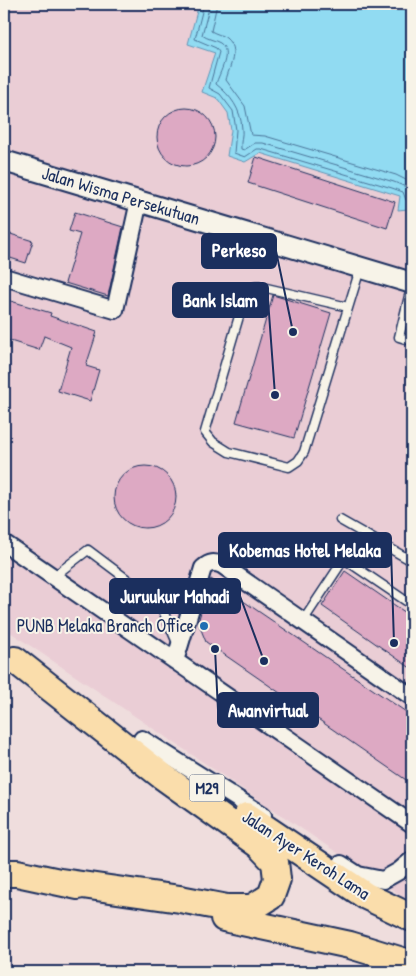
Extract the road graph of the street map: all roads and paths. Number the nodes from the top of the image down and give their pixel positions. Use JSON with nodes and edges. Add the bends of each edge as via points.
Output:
{"nodes":[{"id":1,"x":4,"y":161,"type":"edge"},
{"id":2,"x":138,"y":201,"type":"junction"},
{"id":3,"x":360,"y":268,"type":"junction"},
{"id":4,"x":4,"y":277,"type":"edge"},
{"id":5,"x":412,"y":283,"type":"edge"},
{"id":6,"x":348,"y":307,"type":"junction"},
{"id":7,"x":412,"y":341,"type":"edge"},
{"id":8,"x":340,"y":520,"type":"dead end"},
{"id":9,"x":4,"y":543,"type":"edge"},
{"id":10,"x":412,"y":561,"type":"edge"},
{"id":11,"x":53,"y":577,"type":"junction"},
{"id":12,"x":412,"y":604,"type":"edge"},
{"id":13,"x":303,"y":621,"type":"junction"},
{"id":14,"x":177,"y":654,"type":"junction"},
{"id":15,"x":9,"y":656,"type":"edge"},
{"id":16,"x":412,"y":697,"type":"edge"},
{"id":17,"x":142,"y":739,"type":"junction"},
{"id":18,"x":412,"y":824,"type":"edge"},
{"id":19,"x":412,"y":860,"type":"edge"},
{"id":20,"x":4,"y":873,"type":"edge"},
{"id":21,"x":62,"y":882,"type":"junction"},
{"id":22,"x":412,"y":918,"type":"edge"},
{"id":23,"x":412,"y":964,"type":"edge"}],
"edges":[{"from":1,"to":2,"type":"street","name":"Jalan Wisma Persekutuan"},
{"from":2,"to":3,"type":"street","name":"Jalan Wisma Persekutuan"},
{"from":2,"to":4,"type":"street","via":[[115,310]]},
{"from":3,"to":5,"type":"street","name":"Jalan Wisma Persekutuan"},
{"from":3,"to":6,"type":"lane"},
{"from":5,"to":7,"type":"lane","via":[[399,337]]},
{"from":6,"to":6,"type":"lane","via":[[304,452],[298,461],[289,466],[229,452],[213,442],[205,432],[250,288],[258,286]]},
{"from":8,"to":10,"type":"lane"},
{"from":9,"to":11,"type":"street"},
{"from":11,"to":14,"type":"street"},
{"from":11,"to":14,"type":"lane","via":[[88,550],[160,604]]},
{"from":12,"to":13,"type":"lane","via":[[344,559]]},
{"from":13,"to":14,"type":"street","via":[[222,565],[208,563],[203,568]]},
{"from":13,"to":16,"type":"street"},
{"from":14,"to":18,"type":"street"},
{"from":15,"to":17,"type":"main road","name":"Jalan Ayer Keroh Lama","number":"M29"},
{"from":15,"to":21,"type":"main road","via":[[259,845],[276,862],[277,879],[272,896],[252,908],[227,908]]},
{"from":17,"to":19,"type":"street","via":[[358,875],[383,880]]},
{"from":17,"to":22,"type":"main road","name":"Jalan Ayer Keroh Lama","number":"M29","via":[[311,860],[366,896]]},
{"from":20,"to":21,"type":"main road"},
{"from":21,"to":23,"type":"main road","via":[[350,945]]}]}
